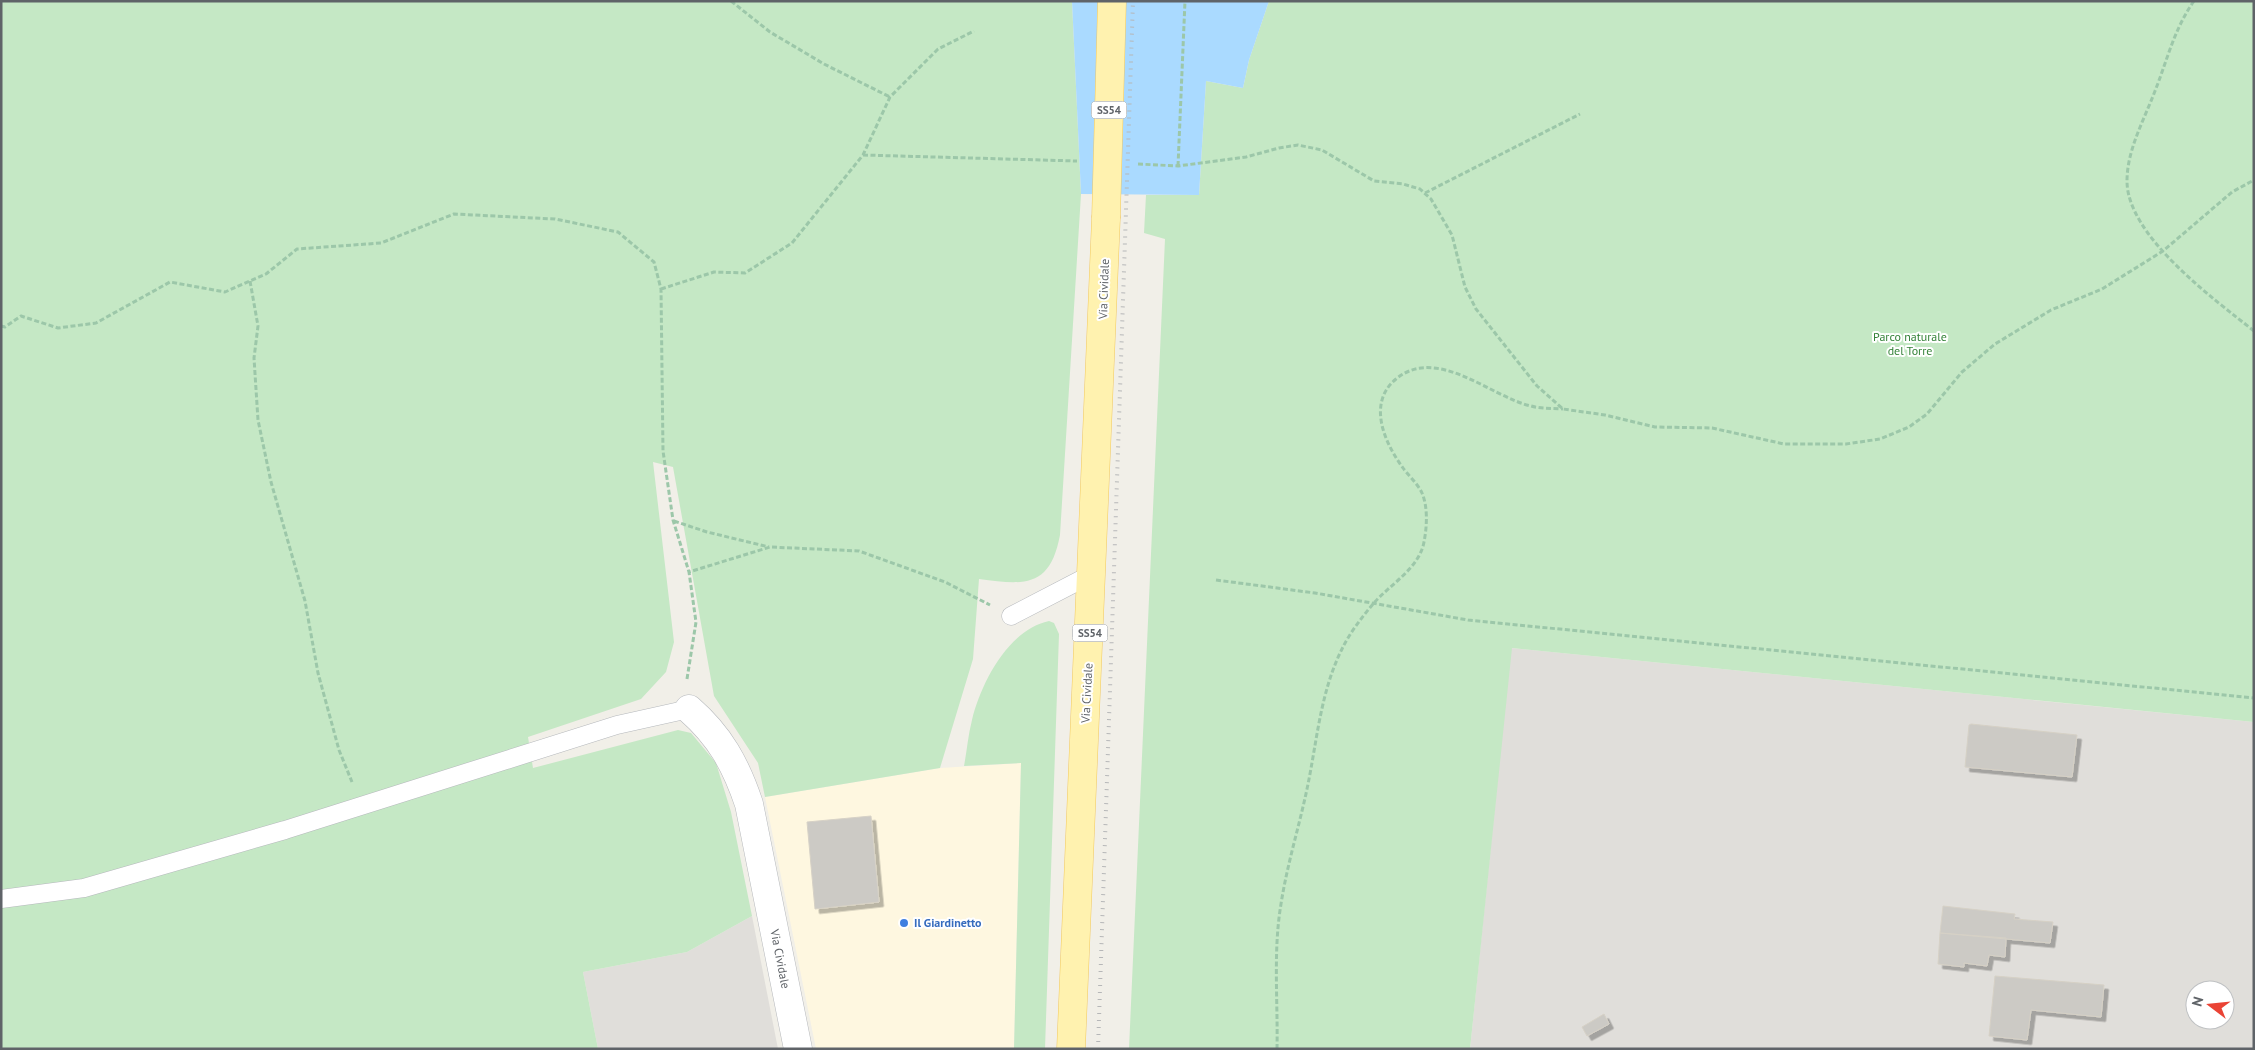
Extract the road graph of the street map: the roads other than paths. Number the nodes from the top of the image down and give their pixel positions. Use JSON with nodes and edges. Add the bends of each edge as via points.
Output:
{"nodes":[{"id":1,"x":1112,"y":1,"type":"edge"},
{"id":2,"x":1092,"y":574,"type":"junction"},
{"id":3,"x":1011,"y":616,"type":"road end"},
{"id":4,"x":689,"y":710,"type":"joint"},
{"id":5,"x":1,"y":898,"type":"edge"},
{"id":6,"x":798,"y":1049,"type":"edge"},
{"id":7,"x":1072,"y":1049,"type":"edge"}],
"edges":[{"from":1,"to":2,"type":"main road","name":"Via Cividale","number":"SS54","bridge":true},
{"from":2,"to":3,"type":"lane"},
{"from":2,"to":7,"type":"main road","name":"Via Cividale","number":"SS54"},
{"from":4,"to":5,"type":"lane","via":[[617,725],[362,806],[84,888]]},
{"from":4,"to":6,"type":"street","name":"Via Cividale","via":[[724,746],[747,796]]}]}
